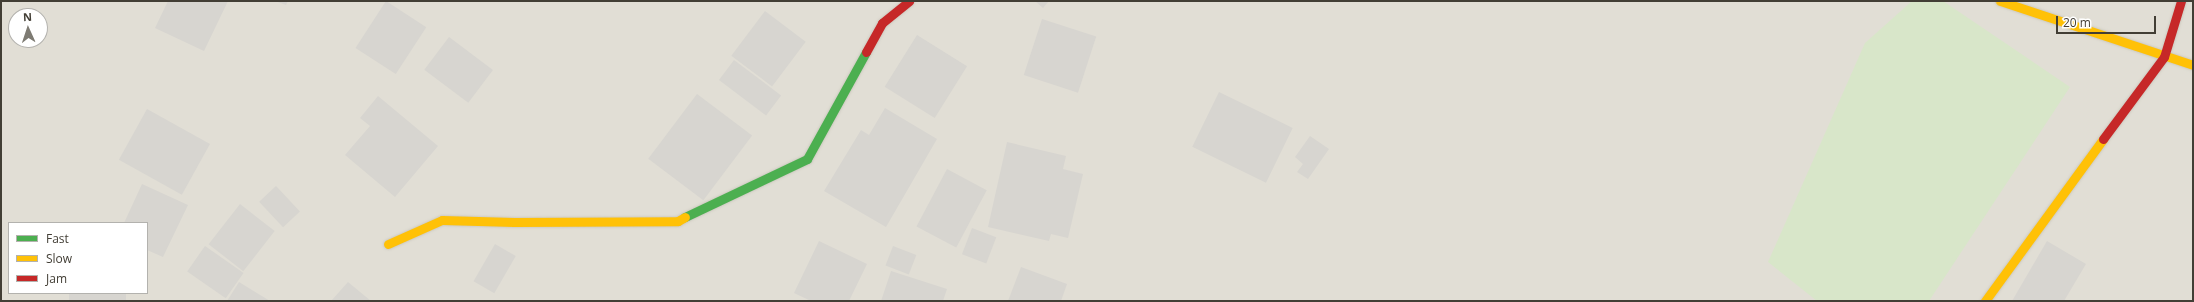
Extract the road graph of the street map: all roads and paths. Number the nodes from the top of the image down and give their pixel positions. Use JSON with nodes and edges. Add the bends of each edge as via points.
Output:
{"nodes":[{"id":1,"x":909,"y":1,"type":"edge"},
{"id":2,"x":2000,"y":1,"type":"edge"},
{"id":3,"x":2181,"y":1,"type":"edge"},
{"id":4,"x":2164,"y":57,"type":"junction"},
{"id":5,"x":2193,"y":65,"type":"edge"},
{"id":6,"x":388,"y":244,"type":"dead end"},
{"id":7,"x":1985,"y":301,"type":"edge"}],
"edges":[{"from":1,"to":6,"type":"street","via":[[882,23],[807,158],[678,221],[442,220]]},
{"from":2,"to":4,"type":"street"},
{"from":3,"to":4,"type":"street"},
{"from":4,"to":5,"type":"street"},
{"from":4,"to":7,"type":"street"}]}
